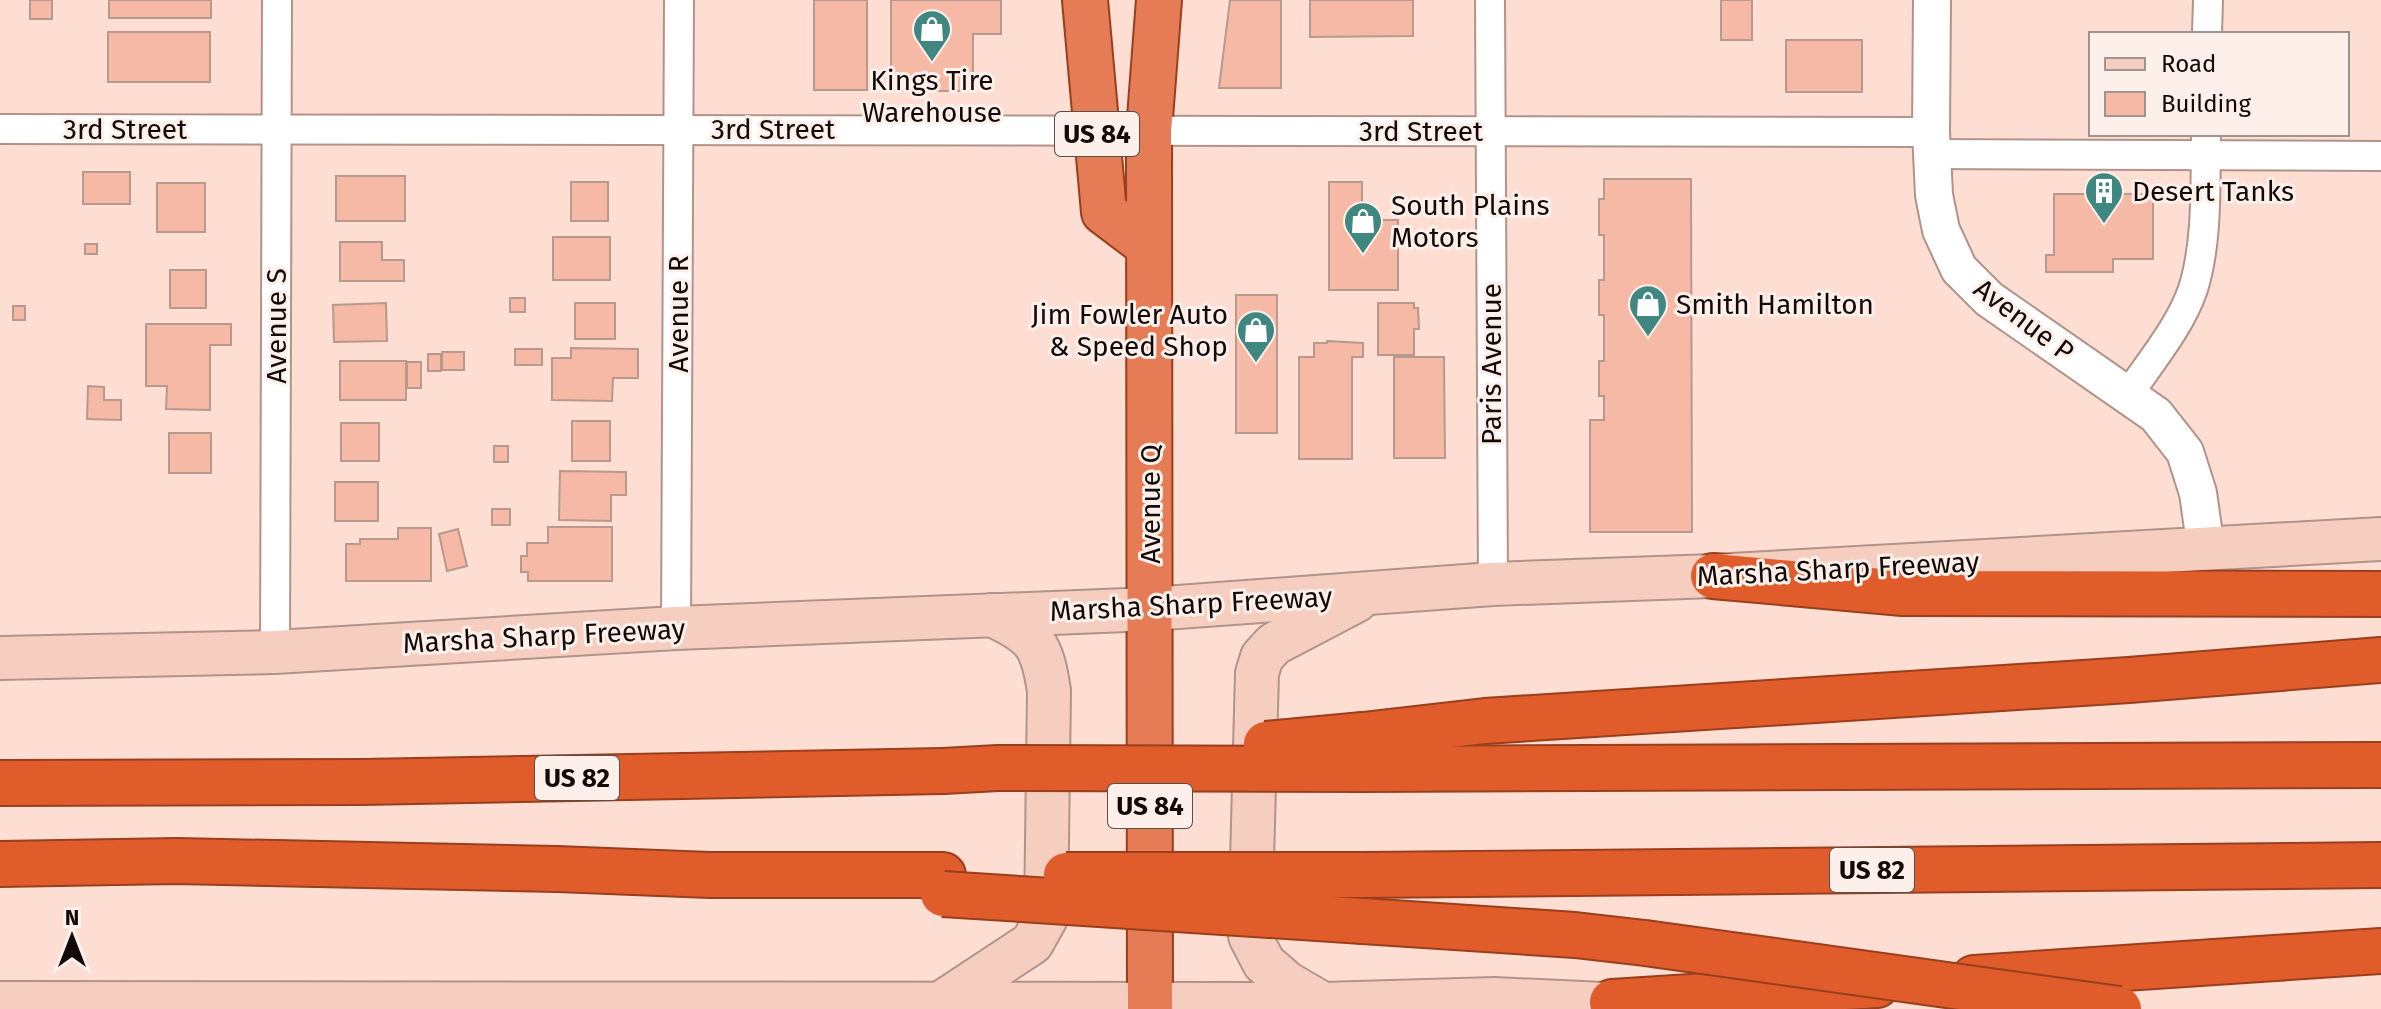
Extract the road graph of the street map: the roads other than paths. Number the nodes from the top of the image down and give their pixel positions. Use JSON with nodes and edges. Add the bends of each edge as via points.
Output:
{"nodes":[{"id":1,"x":277,"y":0,"type":"edge"},
{"id":2,"x":679,"y":0,"type":"edge"},
{"id":3,"x":1085,"y":0,"type":"edge"},
{"id":4,"x":1159,"y":0,"type":"edge"},
{"id":5,"x":1490,"y":0,"type":"edge"},
{"id":6,"x":1932,"y":0,"type":"edge"},
{"id":7,"x":2208,"y":0,"type":"edge"},
{"id":8,"x":2207,"y":32,"type":"edge"},
{"id":9,"x":0,"y":129,"type":"edge"},
{"id":10,"x":277,"y":129,"type":"junction"},
{"id":11,"x":679,"y":129,"type":"junction"},
{"id":12,"x":1097,"y":131,"type":"junction"},
{"id":13,"x":1149,"y":131,"type":"junction"},
{"id":14,"x":1490,"y":131,"type":"junction"},
{"id":15,"x":1931,"y":143,"type":"junction"},
{"id":16,"x":2205,"y":145,"type":"edge"},
{"id":17,"x":2381,"y":156,"type":"edge"},
{"id":18,"x":1149,"y":246,"type":"junction"},
{"id":19,"x":2128,"y":395,"type":"junction"},
{"id":20,"x":2381,"y":539,"type":"edge"},
{"id":21,"x":2206,"y":549,"type":"junction"},
{"id":22,"x":1713,"y":576,"type":"junction"},
{"id":23,"x":1493,"y":584,"type":"junction"},
{"id":24,"x":1371,"y":593,"type":"junction"},
{"id":25,"x":2381,"y":594,"type":"edge"},
{"id":26,"x":1151,"y":609,"type":"junction"},
{"id":27,"x":992,"y":615,"type":"junction"},
{"id":28,"x":676,"y":628,"type":"junction"},
{"id":29,"x":275,"y":652,"type":"junction"},
{"id":30,"x":0,"y":658,"type":"edge"},
{"id":31,"x":2381,"y":660,"type":"edge"},
{"id":32,"x":1363,"y":752,"type":"junction"},
{"id":33,"x":0,"y":762,"type":"edge"},
{"id":34,"x":2381,"y":765,"type":"edge"},
{"id":35,"x":211,"y":782,"type":"junction"},
{"id":36,"x":0,"y":783,"type":"edge"},
{"id":37,"x":177,"y":861,"type":"junction"},
{"id":38,"x":0,"y":864,"type":"edge"},
{"id":39,"x":2381,"y":865,"type":"edge"},
{"id":40,"x":943,"y":884,"type":"junction"},
{"id":41,"x":0,"y":894,"type":"edge"},
{"id":42,"x":2381,"y":951,"type":"edge"},
{"id":43,"x":1612,"y":1002,"type":"junction"},
{"id":44,"x":0,"y":1003,"type":"edge"},
{"id":45,"x":941,"y":1003,"type":"junction"},
{"id":46,"x":1323,"y":1004,"type":"junction"},
{"id":47,"x":1150,"y":1006,"type":"edge"},
{"id":48,"x":1683,"y":1009,"type":"edge"},
{"id":49,"x":2119,"y":1009,"type":"edge"}],
"edges":[{"from":1,"to":10,"type":"street","name":"Avenue S"},
{"from":2,"to":11,"type":"street","name":"Avenue R"},
{"from":3,"to":12,"type":"highway","number":"US 84"},
{"from":4,"to":13,"type":"highway","name":"Avenue Q","number":"US 84"},
{"from":5,"to":14,"type":"street","name":"Paris Avenue"},
{"from":6,"to":15,"type":"street","name":"Avenue P"},
{"from":7,"to":8,"type":"street"},
{"from":9,"to":10,"type":"street","name":"3rd Street"},
{"from":10,"to":11,"type":"street","name":"3rd Street"},
{"from":10,"to":29,"type":"street","name":"Avenue S"},
{"from":11,"to":12,"type":"street","name":"3rd Street"},
{"from":11,"to":28,"type":"street","name":"Avenue R"},
{"from":12,"to":13,"type":"street","name":"3rd Street"},
{"from":12,"to":18,"type":"highway","number":"US 84","via":[[1104,212]]},
{"from":13,"to":14,"type":"street","name":"3rd Street"},
{"from":13,"to":18,"type":"highway","name":"Avenue Q","number":"US 84"},
{"from":14,"to":15,"type":"street","name":"3rd Street"},
{"from":14,"to":23,"type":"street","name":"Paris Avenue"},
{"from":15,"to":16,"type":"street","name":"3rd Street"},
{"from":15,"to":19,"type":"street","name":"Avenue P","via":[[1941,230],[1959,269],[1989,299]]},
{"from":16,"to":17,"type":"street","name":"3rd Street"},
{"from":16,"to":19,"type":"street","via":[[2201,248],[2192,291]]},
{"from":18,"to":26,"type":"highway","name":"Avenue Q","number":"US 84"},
{"from":19,"to":21,"type":"street","name":"Avenue P","via":[[2156,415],[2185,452],[2198,493]]},
{"from":20,"to":21,"type":"main road","name":"Marsha Sharp Freeway"},
{"from":21,"to":22,"type":"main road","name":"Marsha Sharp Freeway"},
{"from":22,"to":23,"type":"main road","name":"Marsha Sharp Freeway"},
{"from":22,"to":25,"type":"highway","via":[[1903,593]]},
{"from":23,"to":24,"type":"main road","name":"Marsha Sharp Freeway"},
{"from":24,"to":26,"type":"main road","name":"Marsha Sharp Freeway"},
{"from":24,"to":46,"type":"main road","via":[[1274,644],[1257,673],[1250,936],[1264,963]]},
{"from":26,"to":27,"type":"main road","name":"Marsha Sharp Freeway"},
{"from":26,"to":47,"type":"highway","name":"Avenue Q","number":"US 84"},
{"from":27,"to":28,"type":"main road","name":"Marsha Sharp Freeway"},
{"from":27,"to":45,"type":"main road","via":[[1020,628],[1036,643],[1046,668],[1046,918],[1032,943]]},
{"from":28,"to":29,"type":"main road","name":"Marsha Sharp Freeway"},
{"from":29,"to":30,"type":"main road","name":"Marsha Sharp Freeway"},
{"from":31,"to":32,"type":"highway","via":[[1485,721]]},
{"from":32,"to":34,"type":"highway","number":"US 82"},
{"from":32,"to":35,"type":"highway","number":"US 82","bridge":true,"via":[[943,771]]},
{"from":33,"to":35,"type":"highway"},
{"from":35,"to":36,"type":"highway","number":"US 82"},
{"from":37,"to":38,"type":"highway","number":"US 82"},
{"from":37,"to":40,"type":"highway","number":"US 82"},
{"from":37,"to":41,"type":"highway","via":[[98,887]]},
{"from":39,"to":40,"type":"highway","number":"US 82","bridge":true},
{"from":40,"to":49,"type":"highway","bridge":true,"via":[[1575,935]]},
{"from":42,"to":43,"type":"highway"},
{"from":43,"to":46,"type":"main road"},
{"from":43,"to":48,"type":"main road"},
{"from":44,"to":45,"type":"main road"},
{"from":45,"to":47,"type":"main road"},
{"from":46,"to":47,"type":"main road"}]}
